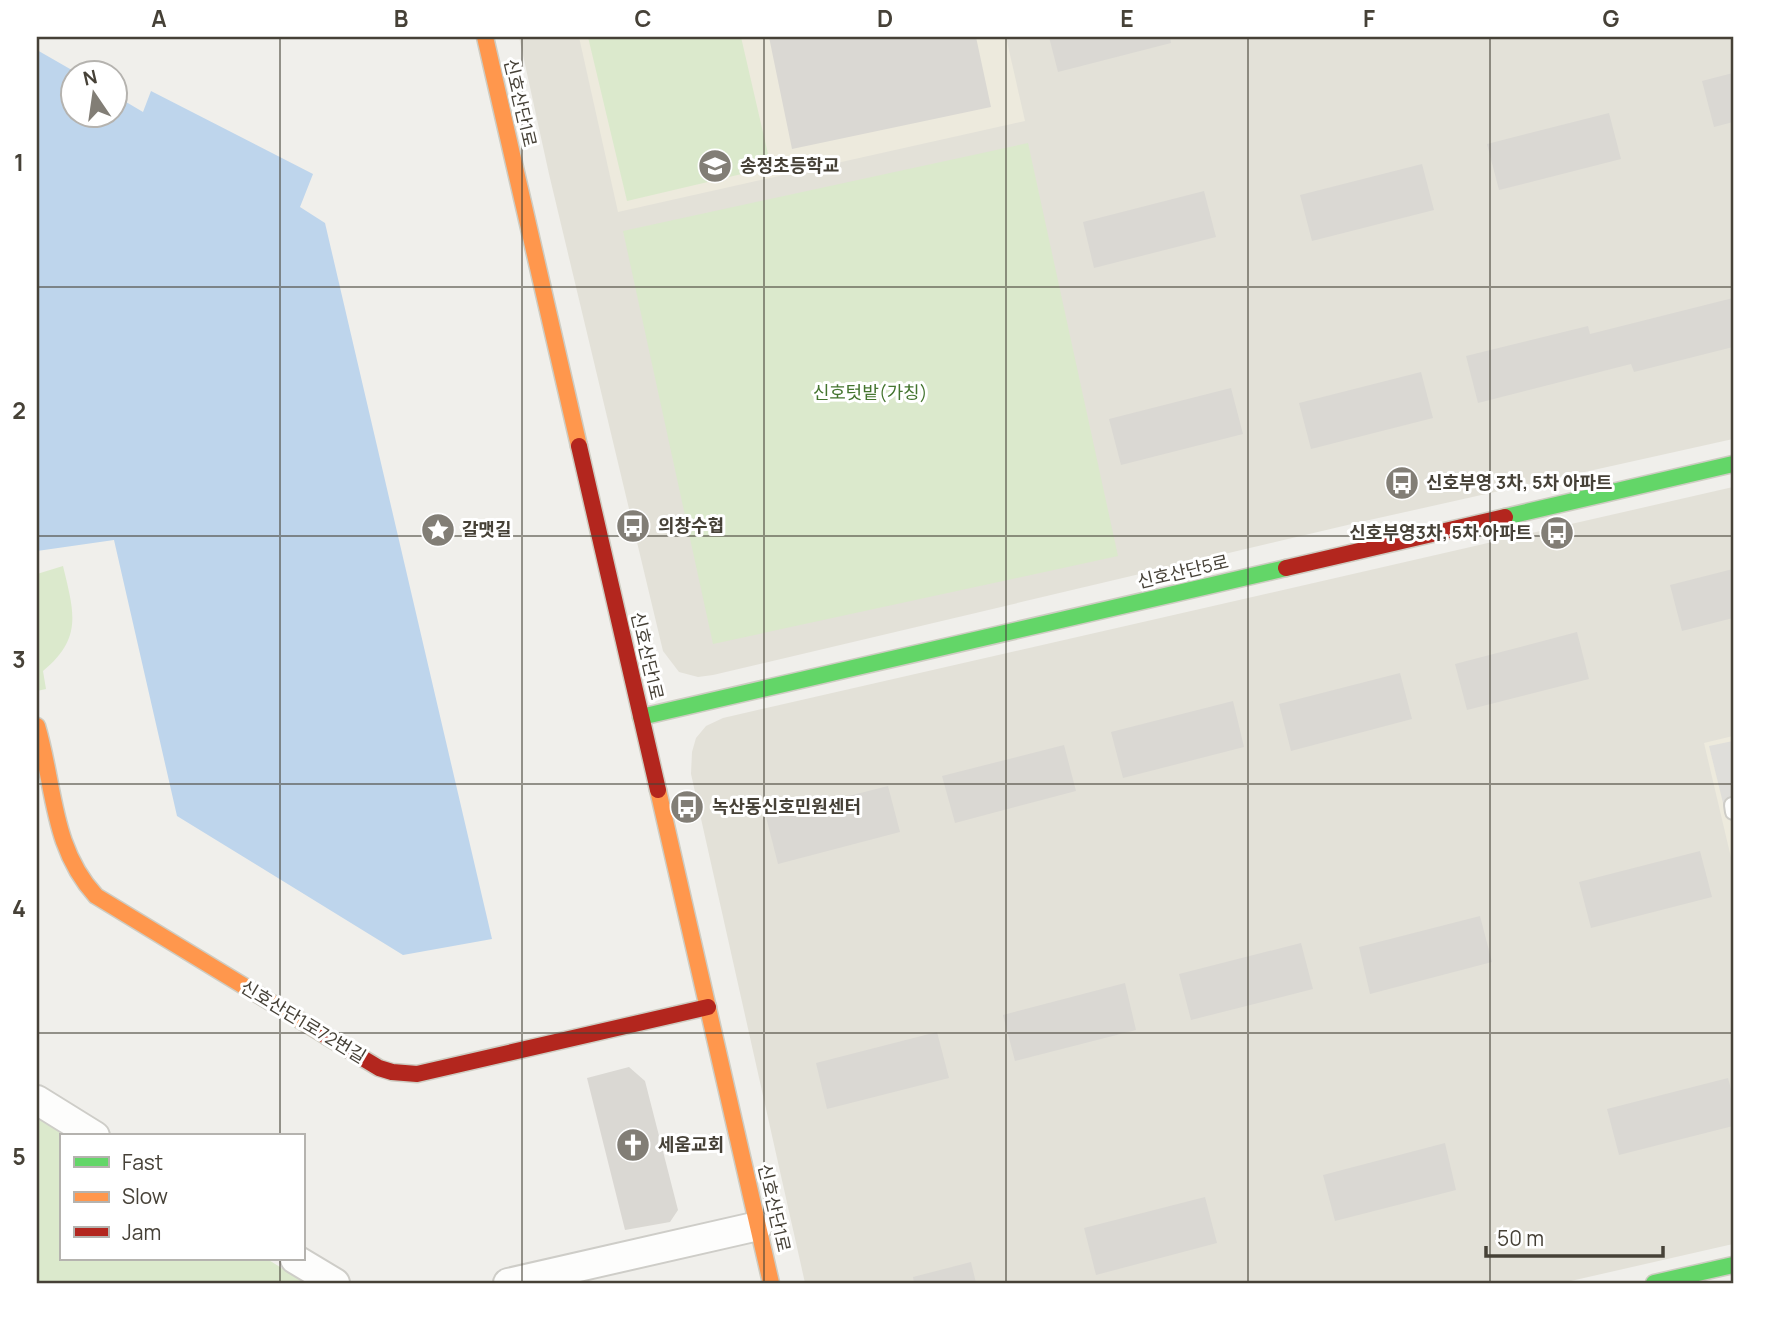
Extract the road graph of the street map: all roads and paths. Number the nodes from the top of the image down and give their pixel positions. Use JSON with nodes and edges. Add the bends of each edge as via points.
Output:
{"nodes":[{"id":1,"x":485,"y":37,"type":"edge"},
{"id":2,"x":1733,"y":464,"type":"edge"},
{"id":3,"x":641,"y":717,"type":"junction"},
{"id":4,"x":37,"y":726,"type":"edge"},
{"id":5,"x":708,"y":1007,"type":"junction"},
{"id":6,"x":37,"y":1100,"type":"edge"},
{"id":7,"x":92,"y":1134,"type":"edge"},
{"id":8,"x":758,"y":1226,"type":"junction"},
{"id":9,"x":297,"y":1260,"type":"edge"},
{"id":10,"x":1733,"y":1265,"type":"edge"},
{"id":11,"x":335,"y":1283,"type":"edge"},
{"id":12,"x":508,"y":1283,"type":"edge"},
{"id":13,"x":771,"y":1283,"type":"edge"},
{"id":14,"x":1654,"y":1283,"type":"edge"}],
"edges":[{"from":1,"to":3,"type":"main road","name":"신호산단1로"},
{"from":2,"to":3,"type":"main road","name":"신호산단5로"},
{"from":3,"to":5,"type":"main road","name":"신호산단1로"},
{"from":4,"to":5,"type":"main road","name":"신호산단1로72번길","via":[[68,859],[86,888],[379,1068],[418,1074]]},
{"from":5,"to":8,"type":"main road","name":"신호산단1로"},
{"from":6,"to":7,"type":"street"},
{"from":8,"to":12,"type":"street"},
{"from":8,"to":13,"type":"main road","name":"신호산단1로"},
{"from":9,"to":11,"type":"street"},
{"from":10,"to":14,"type":"main road"}]}
